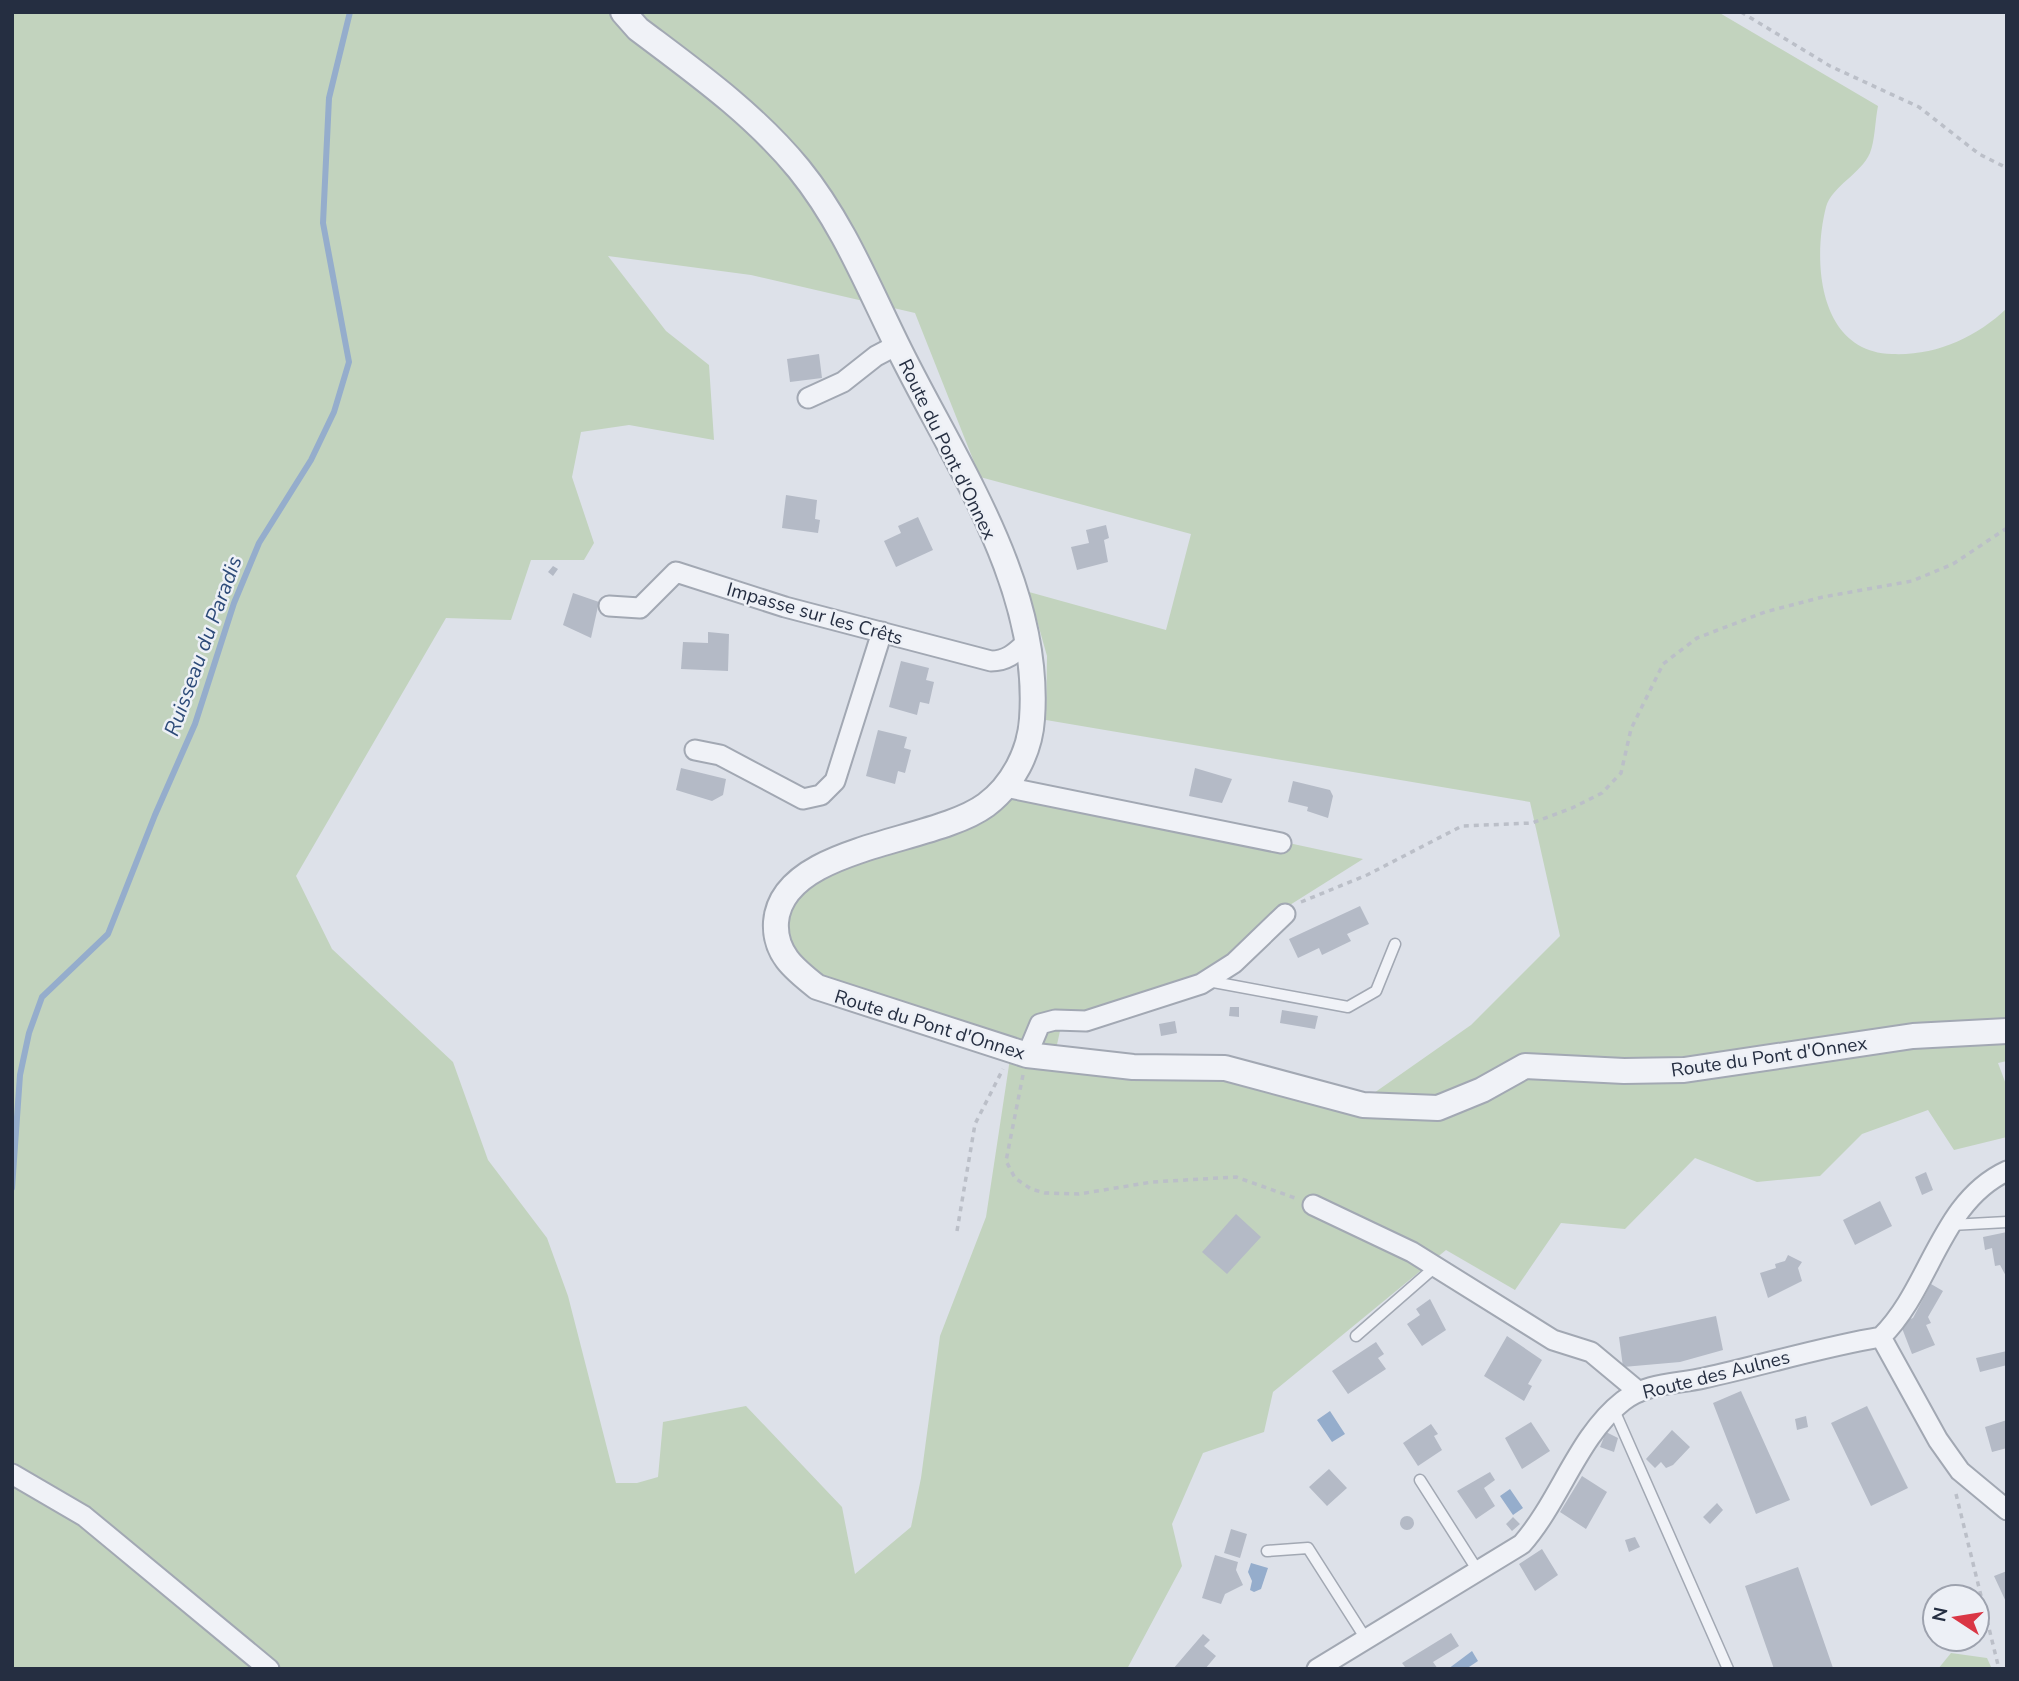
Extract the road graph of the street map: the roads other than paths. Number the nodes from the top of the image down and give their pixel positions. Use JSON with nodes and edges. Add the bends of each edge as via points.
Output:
{"nodes":[{"id":1,"x":623,"y":12,"type":"edge"},
{"id":2,"x":897,"y":345,"type":"junction"},
{"id":3,"x":808,"y":397,"type":"dead end"},
{"id":4,"x":610,"y":606,"type":"dead end"},
{"id":5,"x":883,"y":632,"type":"junction"},
{"id":6,"x":1028,"y":641,"type":"junction"},
{"id":7,"x":695,"y":750,"type":"dead end"},
{"id":8,"x":1005,"y":787,"type":"junction"},
{"id":9,"x":1281,"y":843,"type":"dead end"},
{"id":10,"x":1285,"y":914,"type":"road end"},
{"id":11,"x":1395,"y":944,"type":"dead end"},
{"id":12,"x":1207,"y":981,"type":"junction"},
{"id":13,"x":2007,"y":1031,"type":"edge"},
{"id":14,"x":1019,"y":1053,"type":"junction"},
{"id":15,"x":2007,"y":1171,"type":"edge"},
{"id":16,"x":1312,"y":1205,"type":"road end"},
{"id":17,"x":2007,"y":1222,"type":"edge"},
{"id":18,"x":1951,"y":1225,"type":"junction"},
{"id":19,"x":1435,"y":1267,"type":"junction"},
{"id":20,"x":1356,"y":1336,"type":"dead end"},
{"id":21,"x":1881,"y":1337,"type":"junction"},
{"id":22,"x":1639,"y":1392,"type":"junction"},
{"id":23,"x":1614,"y":1410,"type":"junction"},
{"id":24,"x":12,"y":1474,"type":"edge"},
{"id":25,"x":1420,"y":1480,"type":"dead end"},
{"id":26,"x":2007,"y":1510,"type":"edge"},
{"id":27,"x":1267,"y":1551,"type":"dead end"},
{"id":28,"x":1478,"y":1571,"type":"junction"},
{"id":29,"x":1366,"y":1639,"type":"junction"},
{"id":30,"x":269,"y":1669,"type":"edge"},
{"id":31,"x":1317,"y":1669,"type":"edge"},
{"id":32,"x":1728,"y":1669,"type":"edge"}],
"edges":[{"from":1,"to":2,"type":"street","name":"Route du Pont d'Onnex","via":[[638,29],[760,125],[799,170],[843,235]]},
{"from":2,"to":3,"type":"street","via":[[843,382]]},
{"from":2,"to":6,"type":"street","name":"Route du Pont d'Onnex","via":[[981,510],[1009,576]]},
{"from":4,"to":5,"type":"street","name":"Impasse sur les Crêts","via":[[640,608],[676,572]]},
{"from":5,"to":6,"type":"street","name":"Impasse sur les Crêts","via":[[991,661],[1011,657]]},
{"from":5,"to":7,"type":"street","via":[[835,781],[821,795],[803,799],[720,755]]},
{"from":6,"to":8,"type":"street","name":"Route du Pont d'Onnex","via":[[1032,721],[1024,757]]},
{"from":8,"to":9,"type":"street"},
{"from":8,"to":14,"type":"street","name":"Route du Pont d'Onnex","via":[[985,806],[951,822],[816,866],[784,898],[776,933],[782,954],[817,987]]},
{"from":10,"to":12,"type":"street","via":[[1234,963]]},
{"from":11,"to":12,"type":"lane","via":[[1376,991],[1348,1007]]},
{"from":12,"to":14,"type":"street","via":[[1086,1021],[1040,1024]]},
{"from":13,"to":14,"type":"street","name":"Route du Pont d'Onnex","via":[[1913,1036],[1684,1070],[1525,1066],[1438,1108],[1363,1105],[1225,1068],[1133,1067]]},
{"from":15,"to":18,"type":"street","via":[[1973,1193]]},
{"from":16,"to":19,"type":"street"},
{"from":17,"to":18,"type":"lane"},
{"from":18,"to":21,"type":"street","via":[[1906,1306]]},
{"from":19,"to":20,"type":"lane"},
{"from":19,"to":22,"type":"street","via":[[1553,1340],[1591,1352]]},
{"from":21,"to":22,"type":"street","name":"Route des Aulnes"},
{"from":21,"to":26,"type":"street","via":[[1951,1459]]},
{"from":22,"to":23,"type":"street","name":"Route des Aulnes"},
{"from":23,"to":28,"type":"street","name":"Route des Aulnes","via":[[1590,1439],[1540,1524],[1522,1544]]},
{"from":23,"to":32,"type":"lane"},
{"from":24,"to":30,"type":"street","via":[[84,1516]]},
{"from":25,"to":28,"type":"lane"},
{"from":27,"to":29,"type":"lane","via":[[1308,1548]]},
{"from":28,"to":29,"type":"street","name":"Route des Aulnes"},
{"from":29,"to":31,"type":"street","name":"Route des Aulnes"}]}
